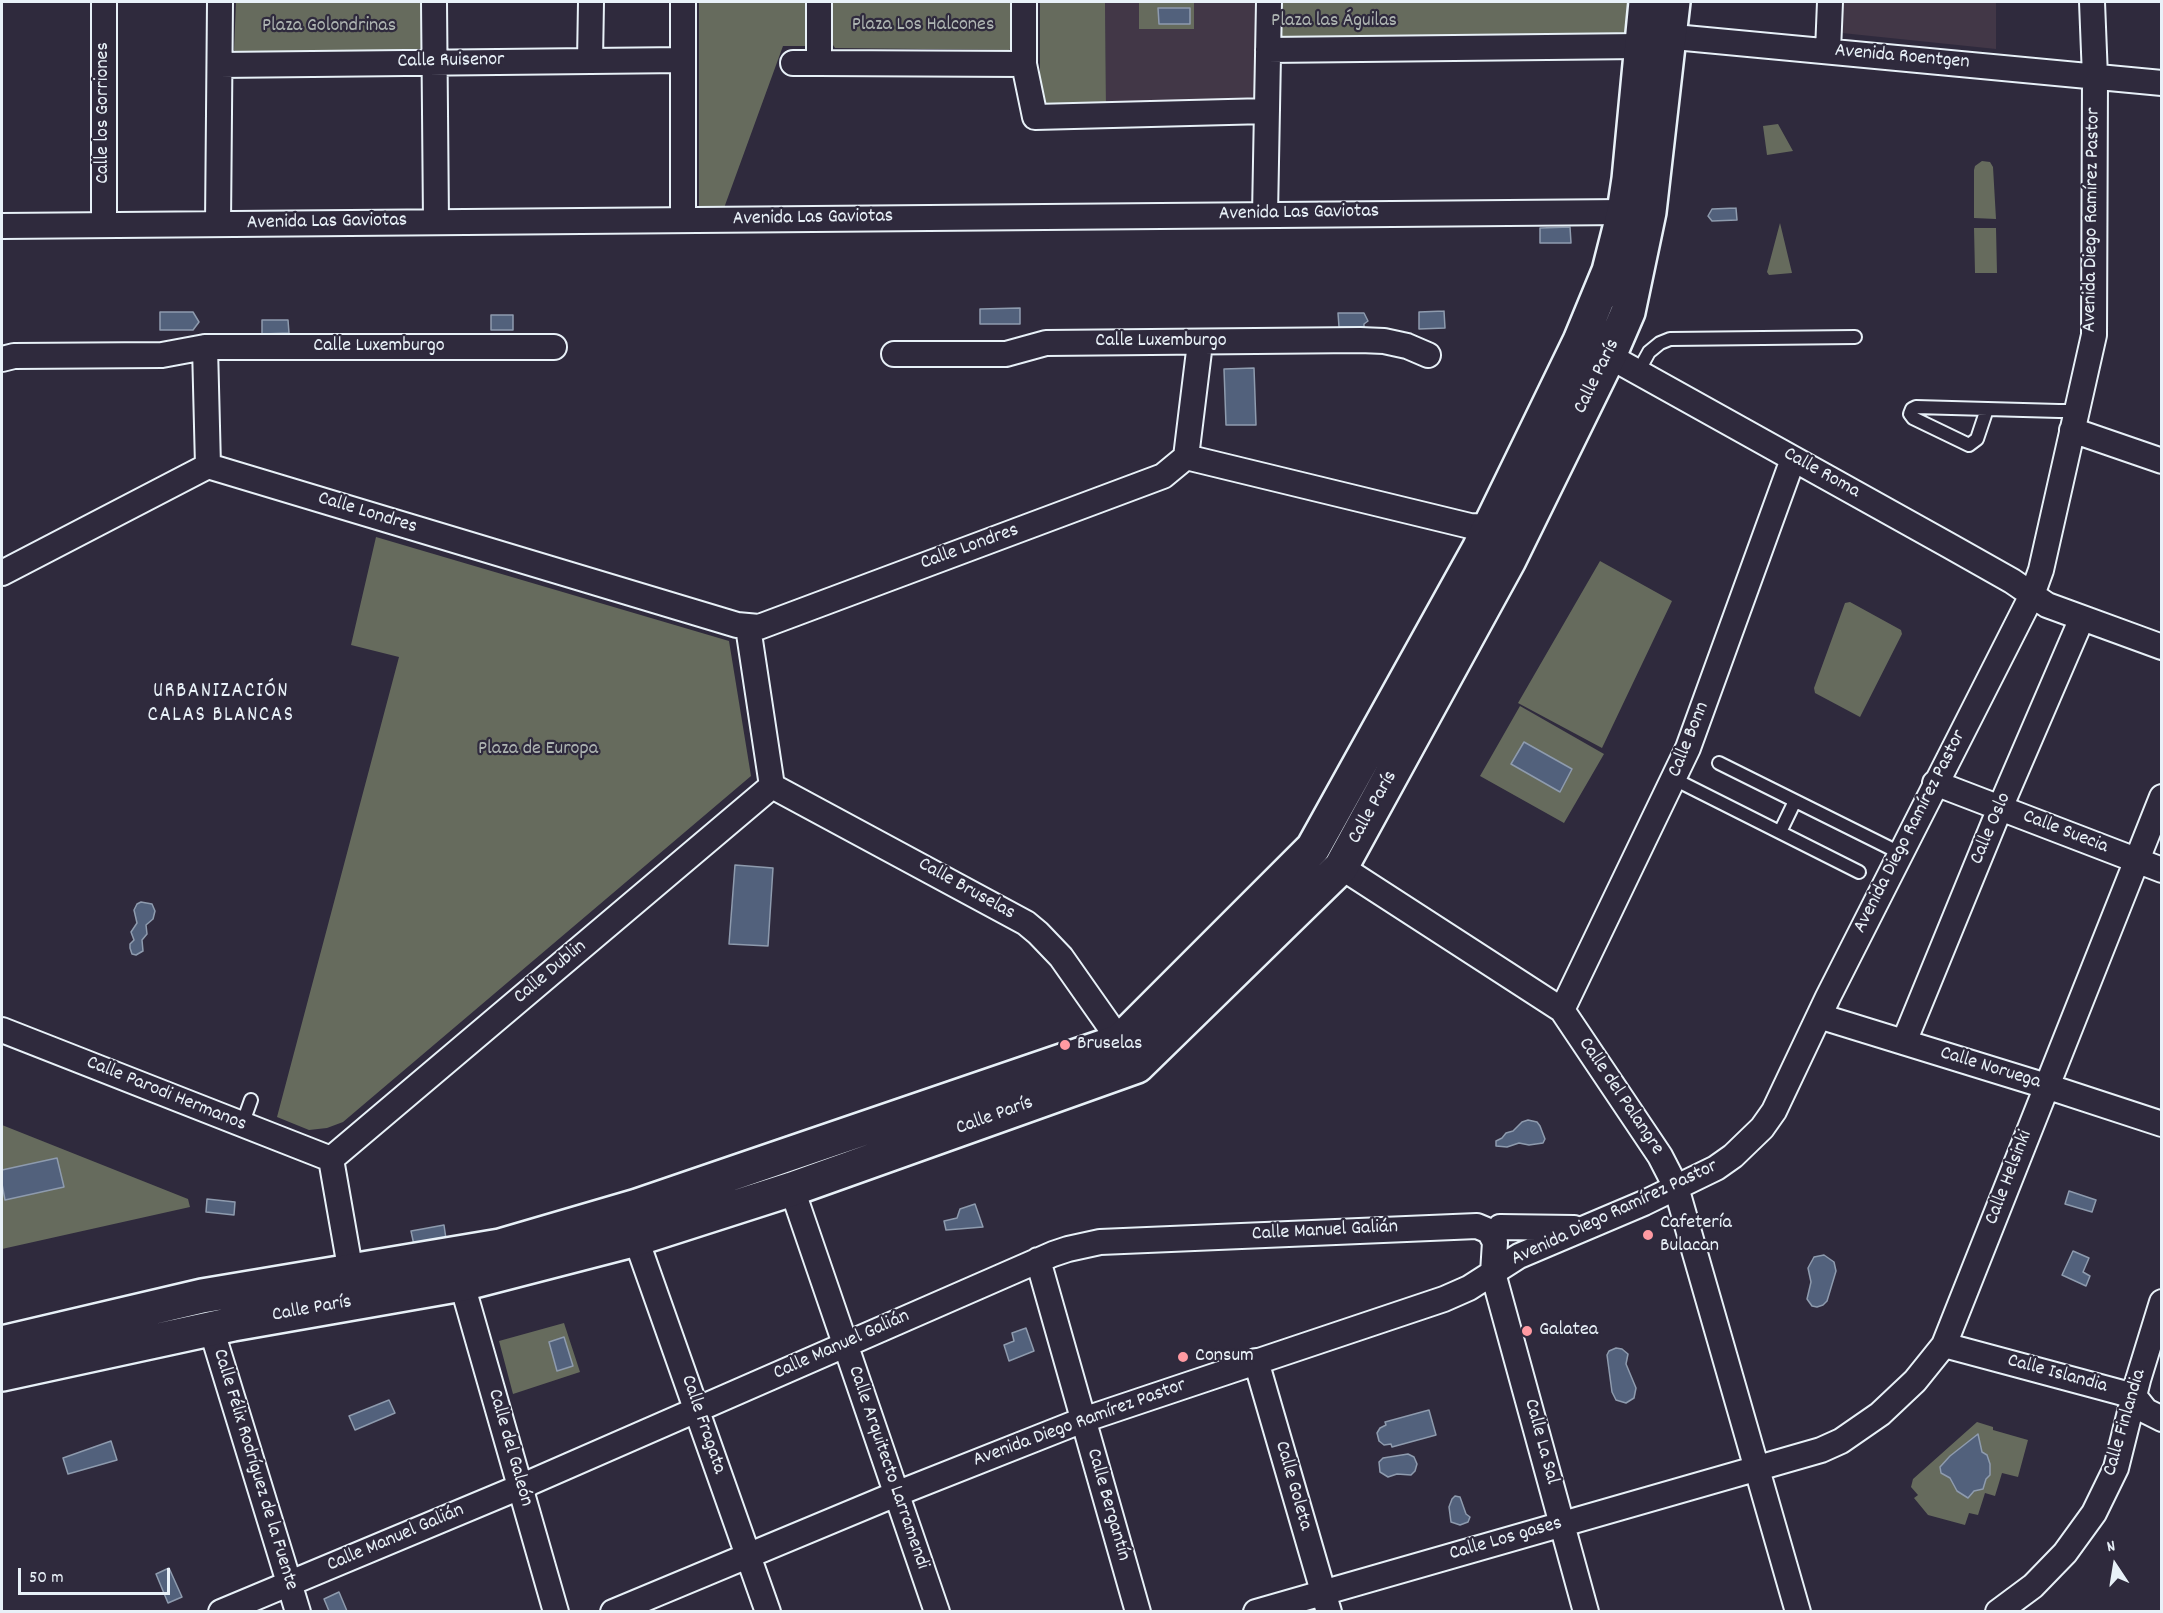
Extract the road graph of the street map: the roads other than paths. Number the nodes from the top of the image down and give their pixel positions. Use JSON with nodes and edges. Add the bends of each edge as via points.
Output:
{"nodes":[{"id":1,"x":104,"y":2,"type":"edge"},
{"id":2,"x":220,"y":2,"type":"edge"},
{"id":3,"x":434,"y":2,"type":"edge"},
{"id":4,"x":591,"y":2,"type":"edge"},
{"id":5,"x":683,"y":2,"type":"edge"},
{"id":6,"x":819,"y":2,"type":"edge"},
{"id":7,"x":1024,"y":2,"type":"edge"},
{"id":8,"x":1269,"y":2,"type":"edge"},
{"id":9,"x":1646,"y":2,"type":"edge"},
{"id":10,"x":1673,"y":2,"type":"edge"},
{"id":11,"x":1830,"y":2,"type":"edge"},
{"id":12,"x":2092,"y":2,"type":"edge"},
{"id":13,"x":1651,"y":38,"type":"junction"},
{"id":14,"x":1268,"y":50,"type":"junction"},
{"id":15,"x":1828,"y":51,"type":"junction"},
{"id":16,"x":683,"y":60,"type":"junction"},
{"id":17,"x":590,"y":61,"type":"junction"},
{"id":18,"x":435,"y":63,"type":"junction"},
{"id":19,"x":793,"y":63,"type":"dead end"},
{"id":20,"x":819,"y":63,"type":"junction"},
{"id":21,"x":1024,"y":64,"type":"junction"},
{"id":22,"x":220,"y":65,"type":"junction"},
{"id":23,"x":2095,"y":77,"type":"junction"},
{"id":24,"x":2162,"y":83,"type":"edge"},
{"id":25,"x":1267,"y":111,"type":"junction"},
{"id":26,"x":1636,"y":212,"type":"junction"},
{"id":27,"x":1265,"y":215,"type":"junction"},
{"id":28,"x":683,"y":220,"type":"junction"},
{"id":29,"x":436,"y":222,"type":"junction"},
{"id":30,"x":218,"y":224,"type":"junction"},
{"id":31,"x":104,"y":225,"type":"junction"},
{"id":32,"x":2,"y":226,"type":"edge"},
{"id":33,"x":1855,"y":337,"type":"dead end"},
{"id":34,"x":1580,"y":341,"type":"junction"},
{"id":35,"x":1200,"y":343,"type":"junction"},
{"id":36,"x":205,"y":347,"type":"junction"},
{"id":37,"x":554,"y":347,"type":"dead end"},
{"id":38,"x":894,"y":354,"type":"dead end"},
{"id":39,"x":1428,"y":355,"type":"dead end"},
{"id":40,"x":1609,"y":356,"type":"junction"},
{"id":41,"x":2,"y":359,"type":"edge"},
{"id":42,"x":1638,"y":372,"type":"junction"},
{"id":43,"x":1987,"y":409,"type":"junction"},
{"id":44,"x":2074,"y":420,"type":"junction"},
{"id":45,"x":1186,"y":457,"type":"junction"},
{"id":46,"x":1793,"y":459,"type":"junction"},
{"id":47,"x":2162,"y":461,"type":"edge"},
{"id":48,"x":208,"y":466,"type":"junction"},
{"id":49,"x":1482,"y":529,"type":"junction"},
{"id":50,"x":1519,"y":539,"type":"junction"},
{"id":51,"x":2,"y":573,"type":"edge"},
{"id":52,"x":2032,"y":594,"type":"junction"},
{"id":53,"x":2082,"y":618,"type":"junction"},
{"id":54,"x":748,"y":627,"type":"junction"},
{"id":55,"x":2162,"y":647,"type":"edge"},
{"id":56,"x":1719,"y":763,"type":"dead end"},
{"id":57,"x":1674,"y":779,"type":"junction"},
{"id":58,"x":1935,"y":783,"type":"junction"},
{"id":59,"x":772,"y":786,"type":"junction"},
{"id":60,"x":2162,"y":797,"type":"edge"},
{"id":61,"x":1796,"y":801,"type":"junction"},
{"id":62,"x":2000,"y":808,"type":"junction"},
{"id":63,"x":1780,"y":832,"type":"junction"},
{"id":64,"x":1313,"y":848,"type":"junction"},
{"id":65,"x":1900,"y":853,"type":"junction"},
{"id":66,"x":2136,"y":861,"type":"junction"},
{"id":67,"x":1341,"y":867,"type":"junction"},
{"id":68,"x":2162,"y":870,"type":"edge"},
{"id":69,"x":1859,"y":872,"type":"dead end"},
{"id":70,"x":1562,"y":1010,"type":"junction"},
{"id":71,"x":1819,"y":1016,"type":"junction"},
{"id":72,"x":2,"y":1030,"type":"edge"},
{"id":73,"x":1904,"y":1042,"type":"junction"},
{"id":74,"x":1129,"y":1054,"type":"junction"},
{"id":75,"x":2046,"y":1086,"type":"junction"},
{"id":76,"x":251,"y":1100,"type":"dead end"},
{"id":77,"x":2162,"y":1124,"type":"edge"},
{"id":78,"x":242,"y":1125,"type":"junction"},
{"id":79,"x":331,"y":1159,"type":"junction"},
{"id":80,"x":1676,"y":1187,"type":"junction"},
{"id":81,"x":792,"y":1189,"type":"junction"},
{"id":82,"x":631,"y":1227,"type":"junction"},
{"id":83,"x":1585,"y":1228,"type":"junction"},
{"id":84,"x":1493,"y":1236,"type":"junction"},
{"id":85,"x":1038,"y":1260,"type":"junction"},
{"id":86,"x":351,"y":1273,"type":"junction"},
{"id":87,"x":1493,"y":1273,"type":"junction"},
{"id":88,"x":462,"y":1284,"type":"junction"},
{"id":89,"x":202,"y":1297,"type":"junction"},
{"id":90,"x":2162,"y":1302,"type":"edge"},
{"id":91,"x":211,"y":1329,"type":"junction"},
{"id":92,"x":2,"y":1342,"type":"edge"},
{"id":93,"x":845,"y":1345,"type":"junction"},
{"id":94,"x":1944,"y":1345,"type":"junction"},
{"id":95,"x":1256,"y":1361,"type":"junction"},
{"id":96,"x":2,"y":1374,"type":"edge"},
{"id":97,"x":2134,"y":1396,"type":"junction"},
{"id":98,"x":697,"y":1410,"type":"junction"},
{"id":99,"x":2162,"y":1419,"type":"edge"},
{"id":100,"x":1083,"y":1420,"type":"junction"},
{"id":101,"x":1756,"y":1468,"type":"junction"},
{"id":102,"x":520,"y":1487,"type":"junction"},
{"id":103,"x":896,"y":1494,"type":"junction"},
{"id":104,"x":1562,"y":1524,"type":"junction"},
{"id":105,"x":748,"y":1556,"type":"junction"},
{"id":106,"x":289,"y":1583,"type":"junction"},
{"id":107,"x":1326,"y":1602,"type":"edge"},
{"id":108,"x":220,"y":1611,"type":"edge"},
{"id":109,"x":298,"y":1611,"type":"edge"},
{"id":110,"x":556,"y":1611,"type":"edge"},
{"id":111,"x":613,"y":1611,"type":"edge"},
{"id":112,"x":768,"y":1611,"type":"edge"},
{"id":113,"x":937,"y":1611,"type":"edge"},
{"id":114,"x":1138,"y":1611,"type":"edge"},
{"id":115,"x":1256,"y":1611,"type":"edge"},
{"id":116,"x":1586,"y":1611,"type":"edge"},
{"id":117,"x":1798,"y":1611,"type":"edge"},
{"id":118,"x":1998,"y":1611,"type":"edge"}],
"edges":[{"from":1,"to":31,"type":"street","name":"Calle los Gorriones"},
{"from":2,"to":22,"type":"street"},
{"from":3,"to":18,"type":"street"},
{"from":4,"to":17,"type":"street"},
{"from":5,"to":16,"type":"street"},
{"from":6,"to":20,"type":"street"},
{"from":7,"to":21,"type":"street"},
{"from":8,"to":14,"type":"street"},
{"from":9,"to":13,"type":"main road","name":"Calle París"},
{"from":10,"to":13,"type":"main road","name":"Calle París"},
{"from":11,"to":15,"type":"street"},
{"from":12,"to":23,"type":"street","name":"Avenida Diego Ramírez Pastor"},
{"from":13,"to":14,"type":"street"},
{"from":13,"to":15,"type":"street","name":"Avenida Roentgen"},
{"from":13,"to":26,"type":"main road","name":"Calle París","via":[[1634,137]]},
{"from":14,"to":25,"type":"street"},
{"from":15,"to":23,"type":"street","name":"Avenida Roentgen"},
{"from":16,"to":17,"type":"street","name":"Calle Ruisenor"},
{"from":16,"to":28,"type":"street"},
{"from":17,"to":18,"type":"street","name":"Calle Ruisenor"},
{"from":18,"to":22,"type":"street","name":"Calle Ruisenor"},
{"from":18,"to":29,"type":"street"},
{"from":19,"to":20,"type":"street"},
{"from":20,"to":21,"type":"street"},
{"from":21,"to":25,"type":"street","via":[[1035,117]]},
{"from":22,"to":30,"type":"street"},
{"from":23,"to":24,"type":"street","name":"Avenida Roentgen"},
{"from":23,"to":44,"type":"street","name":"Avenida Diego Ramírez Pastor","via":[[2094,335]]},
{"from":25,"to":27,"type":"street"},
{"from":26,"to":27,"type":"street","name":"Avenida Las Gaviotas"},
{"from":26,"to":34,"type":"main road","name":"Calle París"},
{"from":26,"to":40,"type":"main road","name":"Calle París","via":[[1628,312]]},
{"from":27,"to":28,"type":"street","name":"Avenida Las Gaviotas"},
{"from":28,"to":29,"type":"street","name":"Avenida Las Gaviotas"},
{"from":29,"to":30,"type":"street","name":"Avenida Las Gaviotas"},
{"from":30,"to":31,"type":"street","name":"Avenida Las Gaviotas"},
{"from":31,"to":32,"type":"street","name":"Avenida Las Gaviotas"},
{"from":33,"to":42,"type":"lane","via":[[1670,339],[1649,352]]},
{"from":34,"to":40,"type":"main road"},
{"from":34,"to":49,"type":"main road","name":"Calle París"},
{"from":35,"to":38,"type":"street","name":"Calle Luxemburgo","via":[[1046,343],[1006,354]]},
{"from":35,"to":39,"type":"street","name":"Calle Luxemburgo","via":[[1384,341]]},
{"from":35,"to":45,"type":"street"},
{"from":36,"to":37,"type":"street","name":"Calle Luxemburgo"},
{"from":36,"to":41,"type":"street","name":"Calle Luxemburgo","via":[[162,355]]},
{"from":36,"to":48,"type":"street"},
{"from":40,"to":42,"type":"street","name":"Calle Roma"},
{"from":40,"to":50,"type":"main road","name":"Calle París"},
{"from":42,"to":46,"type":"street","name":"Calle Roma"},
{"from":43,"to":43,"type":"lane","via":[[1916,407],[1910,414],[1969,445],[1977,439]]},
{"from":43,"to":44,"type":"lane"},
{"from":44,"to":47,"type":"street"},
{"from":44,"to":52,"type":"street","name":"Avenida Diego Ramírez Pastor","via":[[2041,570]]},
{"from":45,"to":49,"type":"street"},
{"from":45,"to":54,"type":"street","name":"Calle Londres","via":[[1163,476],[767,625]]},
{"from":46,"to":52,"type":"street","name":"Calle Roma"},
{"from":46,"to":57,"type":"street","name":"Calle Bonn"},
{"from":48,"to":51,"type":"street"},
{"from":48,"to":54,"type":"street","name":"Calle Londres"},
{"from":49,"to":50,"type":"main road"},
{"from":49,"to":64,"type":"main road","name":"Calle París"},
{"from":50,"to":67,"type":"main road","name":"Calle París"},
{"from":52,"to":53,"type":"street","name":"Calle Roma","via":[[2047,605]]},
{"from":52,"to":58,"type":"street","name":"Avenida Diego Ramírez Pastor"},
{"from":53,"to":55,"type":"street","name":"Calle Roma"},
{"from":53,"to":62,"type":"street","name":"Calle Oslo"},
{"from":54,"to":59,"type":"street"},
{"from":56,"to":61,"type":"lane"},
{"from":57,"to":63,"type":"lane"},
{"from":57,"to":70,"type":"street","name":"Calle Bonn"},
{"from":58,"to":62,"type":"street","name":"Calle Suecia"},
{"from":58,"to":65,"type":"street","name":"Avenida Diego Ramírez Pastor"},
{"from":59,"to":74,"type":"street","name":"Calle Bruselas","via":[[1026,923],[1061,957]]},
{"from":59,"to":79,"type":"street","name":"Calle Dublin"},
{"from":60,"to":66,"type":"street","name":"Calle Helsinki"},
{"from":61,"to":63,"type":"lane"},
{"from":61,"to":65,"type":"lane"},
{"from":62,"to":66,"type":"street","name":"Calle Suecia"},
{"from":62,"to":73,"type":"street","name":"Calle Oslo"},
{"from":63,"to":69,"type":"lane"},
{"from":64,"to":67,"type":"main road"},
{"from":64,"to":74,"type":"main road","name":"Calle París"},
{"from":65,"to":71,"type":"street","name":"Avenida Diego Ramírez Pastor"},
{"from":66,"to":68,"type":"street","name":"Calle Suecia"},
{"from":66,"to":75,"type":"street","name":"Calle Helsinki"},
{"from":67,"to":70,"type":"street","name":"Calle del Palangre"},
{"from":67,"to":74,"type":"main road","name":"Calle París"},
{"from":70,"to":80,"type":"street","name":"Calle del Palangre","via":[[1660,1156]]},
{"from":71,"to":73,"type":"street","name":"Calle Noruega"},
{"from":71,"to":80,"type":"street","name":"Avenida Diego Ramírez Pastor","via":[[1762,1128],[1716,1168]]},
{"from":72,"to":78,"type":"street","name":"Calle Parodi Hermanos"},
{"from":73,"to":75,"type":"street","name":"Calle Noruega"},
{"from":74,"to":81,"type":"main road","name":"Calle París"},
{"from":74,"to":82,"type":"main road","name":"Calle París"},
{"from":75,"to":77,"type":"street","name":"Calle Noruega"},
{"from":75,"to":94,"type":"street","name":"Calle Helsinki"},
{"from":76,"to":78,"type":"lane"},
{"from":78,"to":79,"type":"street","name":"Calle Parodi Hermanos"},
{"from":79,"to":86,"type":"street"},
{"from":80,"to":83,"type":"street","name":"Avenida Diego Ramírez Pastor"},
{"from":80,"to":101,"type":"street","name":"Calle del Palangre"},
{"from":81,"to":82,"type":"main road","name":"Calle París"},
{"from":81,"to":93,"type":"street","name":"Calle Arquitecto Larramendi"},
{"from":82,"to":86,"type":"main road","name":"Calle París"},
{"from":82,"to":88,"type":"main road","name":"Calle París"},
{"from":82,"to":98,"type":"street","name":"Calle Fragata"},
{"from":83,"to":84,"type":"street","via":[[1500,1227]]},
{"from":83,"to":87,"type":"street","name":"Avenida Diego Ramírez Pastor","via":[[1519,1256]]},
{"from":84,"to":85,"type":"street","name":"Calle Manuel Galián","via":[[1477,1226],[1100,1242]]},
{"from":84,"to":87,"type":"street"},
{"from":85,"to":93,"type":"street","name":"Calle Manuel Galián"},
{"from":85,"to":100,"type":"street","name":"Calle Bergantín"},
{"from":86,"to":89,"type":"main road","name":"Calle París"},
{"from":87,"to":95,"type":"street","name":"Avenida Diego Ramírez Pastor","via":[[1444,1299]]},
{"from":87,"to":104,"type":"street","name":"Calle La Sal"},
{"from":88,"to":91,"type":"main road","name":"Calle París"},
{"from":88,"to":102,"type":"street","name":"Calle del Galeón"},
{"from":89,"to":91,"type":"main road","name":"Calle Félix Rodríguez de la Fuente"},
{"from":89,"to":92,"type":"main road","name":"Calle París"},
{"from":90,"to":97,"type":"street","name":"Calle Finlandia"},
{"from":91,"to":96,"type":"main road","name":"Calle París"},
{"from":91,"to":106,"type":"street","name":"Calle Félix Rodríguez de la Fuente"},
{"from":93,"to":98,"type":"street","name":"Calle Manuel Galián"},
{"from":93,"to":103,"type":"street","name":"Calle Arquitecto Larramendi"},
{"from":94,"to":97,"type":"street","name":"Calle Islandia"},
{"from":94,"to":101,"type":"street","name":"Calle Helsinki","via":[[1915,1381],[1861,1429],[1821,1450]]},
{"from":95,"to":100,"type":"street","name":"Avenida Diego Ramírez Pastor"},
{"from":95,"to":107,"type":"street","name":"Calle Goleta"},
{"from":97,"to":99,"type":"street","name":"Calle Islandia","via":[[2146,1411]]},
{"from":97,"to":118,"type":"street","name":"Calle Finlandia","via":[[2116,1468],[2094,1512],[2033,1586]]},
{"from":98,"to":102,"type":"street","name":"Calle Manuel Galián"},
{"from":98,"to":105,"type":"street","name":"Calle Fragata"},
{"from":100,"to":103,"type":"street","name":"Avenida Diego Ramírez Pastor"},
{"from":100,"to":114,"type":"street","name":"Calle Bergantín"},
{"from":101,"to":104,"type":"street","name":"Calle Los gases"},
{"from":101,"to":117,"type":"street","name":"Calle del Palangre"},
{"from":102,"to":106,"type":"street","name":"Calle Manuel Galián"},
{"from":102,"to":110,"type":"street","name":"Calle del Galeón"},
{"from":103,"to":105,"type":"street","name":"Avenida Diego Ramírez Pastor"},
{"from":103,"to":113,"type":"street","name":"Calle Arquitecto Larramendi"},
{"from":104,"to":107,"type":"street","name":"Calle Los gases"},
{"from":104,"to":116,"type":"street","name":"Calle La Sal"},
{"from":105,"to":111,"type":"street","name":"Avenida Diego Ramírez Pastor"},
{"from":105,"to":112,"type":"street","name":"Calle Fragata"},
{"from":106,"to":108,"type":"street","name":"Calle Manuel Galián"},
{"from":106,"to":109,"type":"street","name":"Calle Félix Rodríguez de la Fuente"},
{"from":107,"to":115,"type":"street","name":"Calle Los gases"}]}
